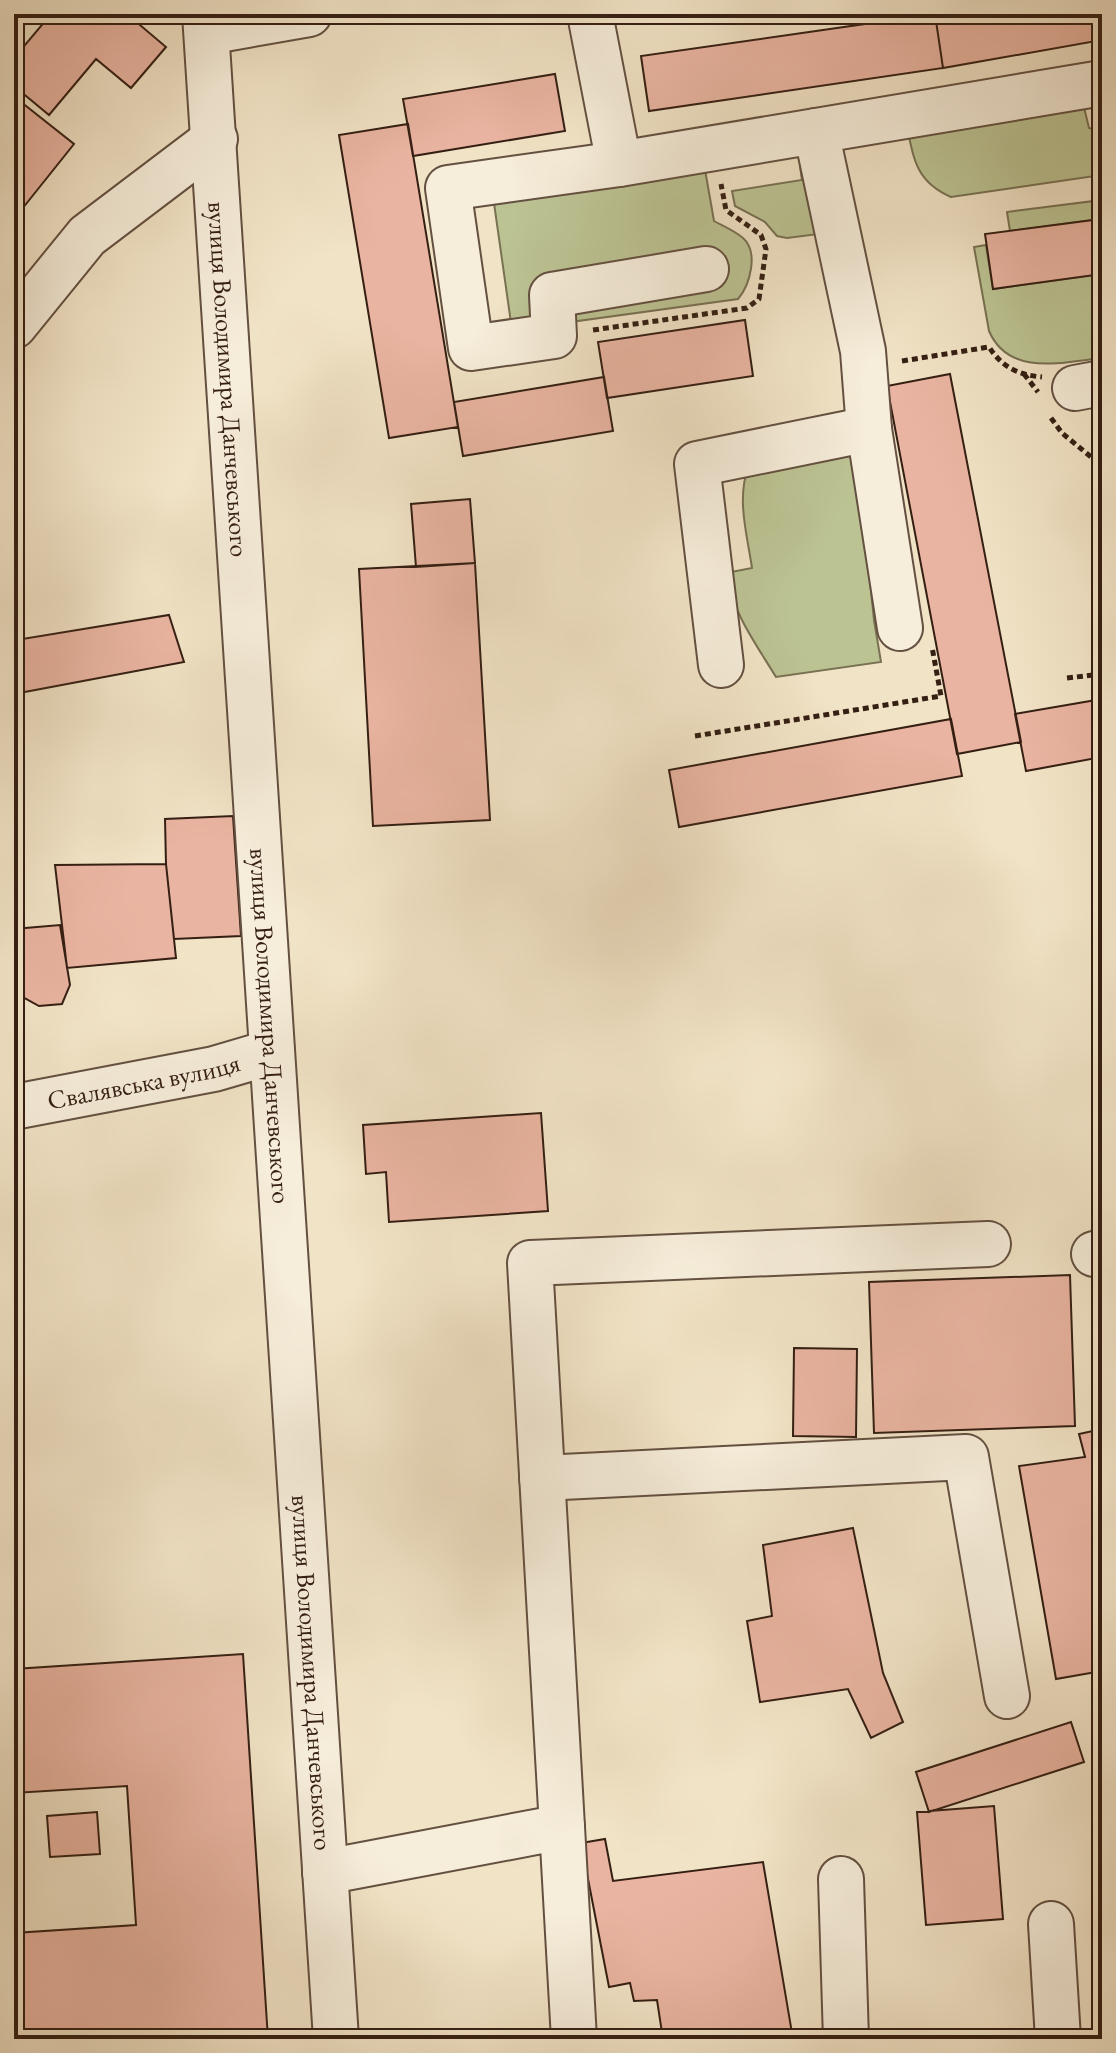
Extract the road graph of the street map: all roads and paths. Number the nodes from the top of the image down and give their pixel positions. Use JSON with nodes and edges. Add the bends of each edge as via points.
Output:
{"nodes":[{"id":1,"x":309,"y":14,"type":"edge"},
{"id":2,"x":590,"y":14,"type":"edge"},
{"id":3,"x":206,"y":23,"type":"edge"},
{"id":4,"x":1102,"y":83,"type":"edge"},
{"id":5,"x":816,"y":131,"type":"junction"},
{"id":6,"x":215,"y":139,"type":"junction"},
{"id":7,"x":715,"y":148,"type":"junction"},
{"id":8,"x":619,"y":164,"type":"junction"},
{"id":9,"x":706,"y":269,"type":"dead end"},
{"id":10,"x":14,"y":326,"type":"edge"},
{"id":11,"x":586,"y":331,"type":"dead end"},
{"id":12,"x":869,"y":429,"type":"junction"},
{"id":13,"x":900,"y":628,"type":"dead end"},
{"id":14,"x":721,"y":665,"type":"dead end"},
{"id":15,"x":1102,"y":674,"type":"edge"},
{"id":16,"x":1067,"y":678,"type":"dead end"},
{"id":17,"x":272,"y":1052,"type":"junction"},
{"id":18,"x":14,"y":1107,"type":"edge"},
{"id":19,"x":988,"y":1244,"type":"dead end"},
{"id":20,"x":542,"y":1478,"type":"junction"},
{"id":21,"x":1007,"y":1696,"type":"dead end"},
{"id":22,"x":562,"y":1827,"type":"junction"},
{"id":23,"x":325,"y":1872,"type":"junction"},
{"id":24,"x":841,"y":1879,"type":"dead end"},
{"id":25,"x":1051,"y":1924,"type":"dead end"},
{"id":26,"x":336,"y":2039,"type":"edge"},
{"id":27,"x":574,"y":2039,"type":"edge"},
{"id":28,"x":846,"y":2039,"type":"edge"},
{"id":29,"x":1058,"y":2039,"type":"edge"}],
"edges":[{"from":1,"to":3,"type":"street"},
{"from":2,"to":8,"type":"street"},
{"from":3,"to":6,"type":"street","name":"вулиця Володимира Данчевського"},
{"from":4,"to":5,"type":"street"},
{"from":5,"to":7,"type":"street"},
{"from":5,"to":12,"type":"street","via":[[863,351]]},
{"from":6,"to":10,"type":"street","via":[[87,236]]},
{"from":6,"to":17,"type":"street","name":"вулиця Володимира Данчевського"},
{"from":7,"to":8,"type":"street"},
{"from":7,"to":11,"type":"path","via":[[726,210],[761,235],[766,249],[759,299],[747,308]]},
{"from":8,"to":9,"type":"street","via":[[448,188],[471,348],[554,336],[552,295]]},
{"from":12,"to":13,"type":"street"},
{"from":12,"to":14,"type":"street","via":[[697,464]]},
{"from":15,"to":16,"type":"path"},
{"from":17,"to":18,"type":"street","name":"Свалявська вулиця","via":[[214,1069]]},
{"from":17,"to":23,"type":"street","name":"вулиця Володимира Данчевського"},
{"from":19,"to":20,"type":"street","via":[[530,1263]]},
{"from":20,"to":21,"type":"street","via":[[966,1457]]},
{"from":20,"to":22,"type":"street"},
{"from":22,"to":23,"type":"street"},
{"from":22,"to":27,"type":"street"},
{"from":23,"to":26,"type":"street","name":"вулиця Володимира Данчевського"},
{"from":24,"to":28,"type":"street"},
{"from":25,"to":29,"type":"street"}]}
